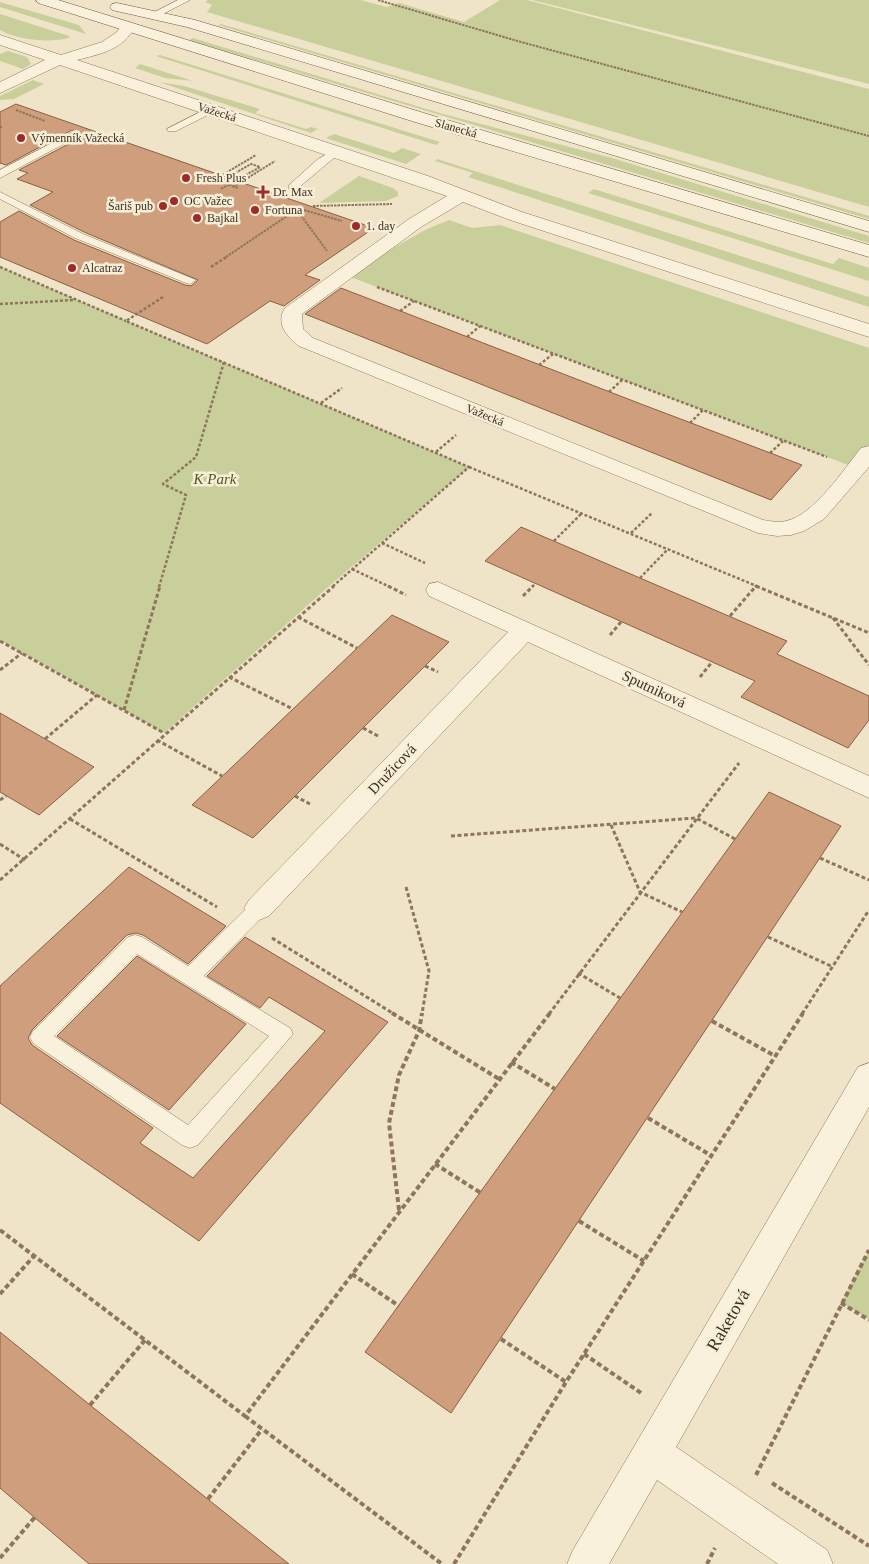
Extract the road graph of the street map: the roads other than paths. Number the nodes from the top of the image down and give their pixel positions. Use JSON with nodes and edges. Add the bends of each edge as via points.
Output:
{"nodes":[{"id":1,"x":43,"y":0,"type":"edge"},
{"id":2,"x":86,"y":0,"type":"edge"},
{"id":3,"x":185,"y":0,"type":"edge"},
{"id":4,"x":154,"y":15,"type":"junction"},
{"id":5,"x":127,"y":27,"type":"junction"},
{"id":6,"x":0,"y":40,"type":"edge"},
{"id":7,"x":59,"y":60,"type":"junction"},
{"id":8,"x":0,"y":88,"type":"edge"},
{"id":9,"x":210,"y":110,"type":"junction"},
{"id":10,"x":172,"y":129,"type":"dead end"},
{"id":11,"x":73,"y":135,"type":"dead end"},
{"id":12,"x":336,"y":152,"type":"junction"},
{"id":13,"x":0,"y":175,"type":"edge"},
{"id":14,"x":293,"y":187,"type":"dead end"},
{"id":15,"x":0,"y":195,"type":"edge"},
{"id":16,"x":462,"y":195,"type":"junction"},
{"id":17,"x":869,"y":227,"type":"edge"},
{"id":18,"x":869,"y":251,"type":"edge"},
{"id":19,"x":190,"y":280,"type":"road end"},
{"id":20,"x":869,"y":331,"type":"edge"},
{"id":21,"x":869,"y":453,"type":"edge"},
{"id":22,"x":427,"y":594,"type":"road end"},
{"id":23,"x":525,"y":630,"type":"junction"},
{"id":24,"x":869,"y":788,"type":"edge"},
{"id":25,"x":252,"y":915,"type":"joint"},
{"id":26,"x":190,"y":977,"type":"junction"},
{"id":27,"x":869,"y":1077,"type":"edge"},
{"id":28,"x":651,"y":1452,"type":"junction"},
{"id":29,"x":587,"y":1564,"type":"edge"},
{"id":30,"x":814,"y":1564,"type":"edge"}],
"edges":[{"from":1,"to":5,"type":"street","name":"Slanecká"},
{"from":2,"to":4,"type":"street","name":"Slanecká"},
{"from":3,"to":4,"type":"lane"},
{"from":4,"to":5,"type":"street"},
{"from":4,"to":17,"type":"street","name":"Slanecká"},
{"from":5,"to":7,"type":"street","via":[[120,38],[96,50]]},
{"from":5,"to":18,"type":"street","name":"Slanecká"},
{"from":6,"to":7,"type":"street","name":"Važecká"},
{"from":7,"to":8,"type":"street"},
{"from":7,"to":9,"type":"street","name":"Važecká"},
{"from":9,"to":10,"type":"lane"},
{"from":9,"to":12,"type":"street","name":"Važecká"},
{"from":11,"to":13,"type":"lane"},
{"from":12,"to":14,"type":"lane"},
{"from":12,"to":16,"type":"street","name":"Važecká"},
{"from":15,"to":19,"type":"lane","via":[[79,236]]},
{"from":16,"to":20,"type":"street","name":"Važecká","via":[[516,216]]},
{"from":16,"to":21,"type":"street","name":"Važecká","via":[[415,223],[292,312],[290,322],[294,333],[306,342],[758,526],[794,527],[812,518]]},
{"from":22,"to":23,"type":"street","name":"Sputniková"},
{"from":23,"to":24,"type":"street","name":"Sputniková"},
{"from":23,"to":25,"type":"street","name":"Družicová"},
{"from":25,"to":26,"type":"lane"},
{"from":26,"to":26,"type":"lane","via":[[135,943],[40,1037],[190,1138],[283,1034]]},
{"from":27,"to":28,"type":"street","name":"Raketová"},
{"from":28,"to":29,"type":"street","name":"Raketová"},
{"from":28,"to":30,"type":"street"}]}
